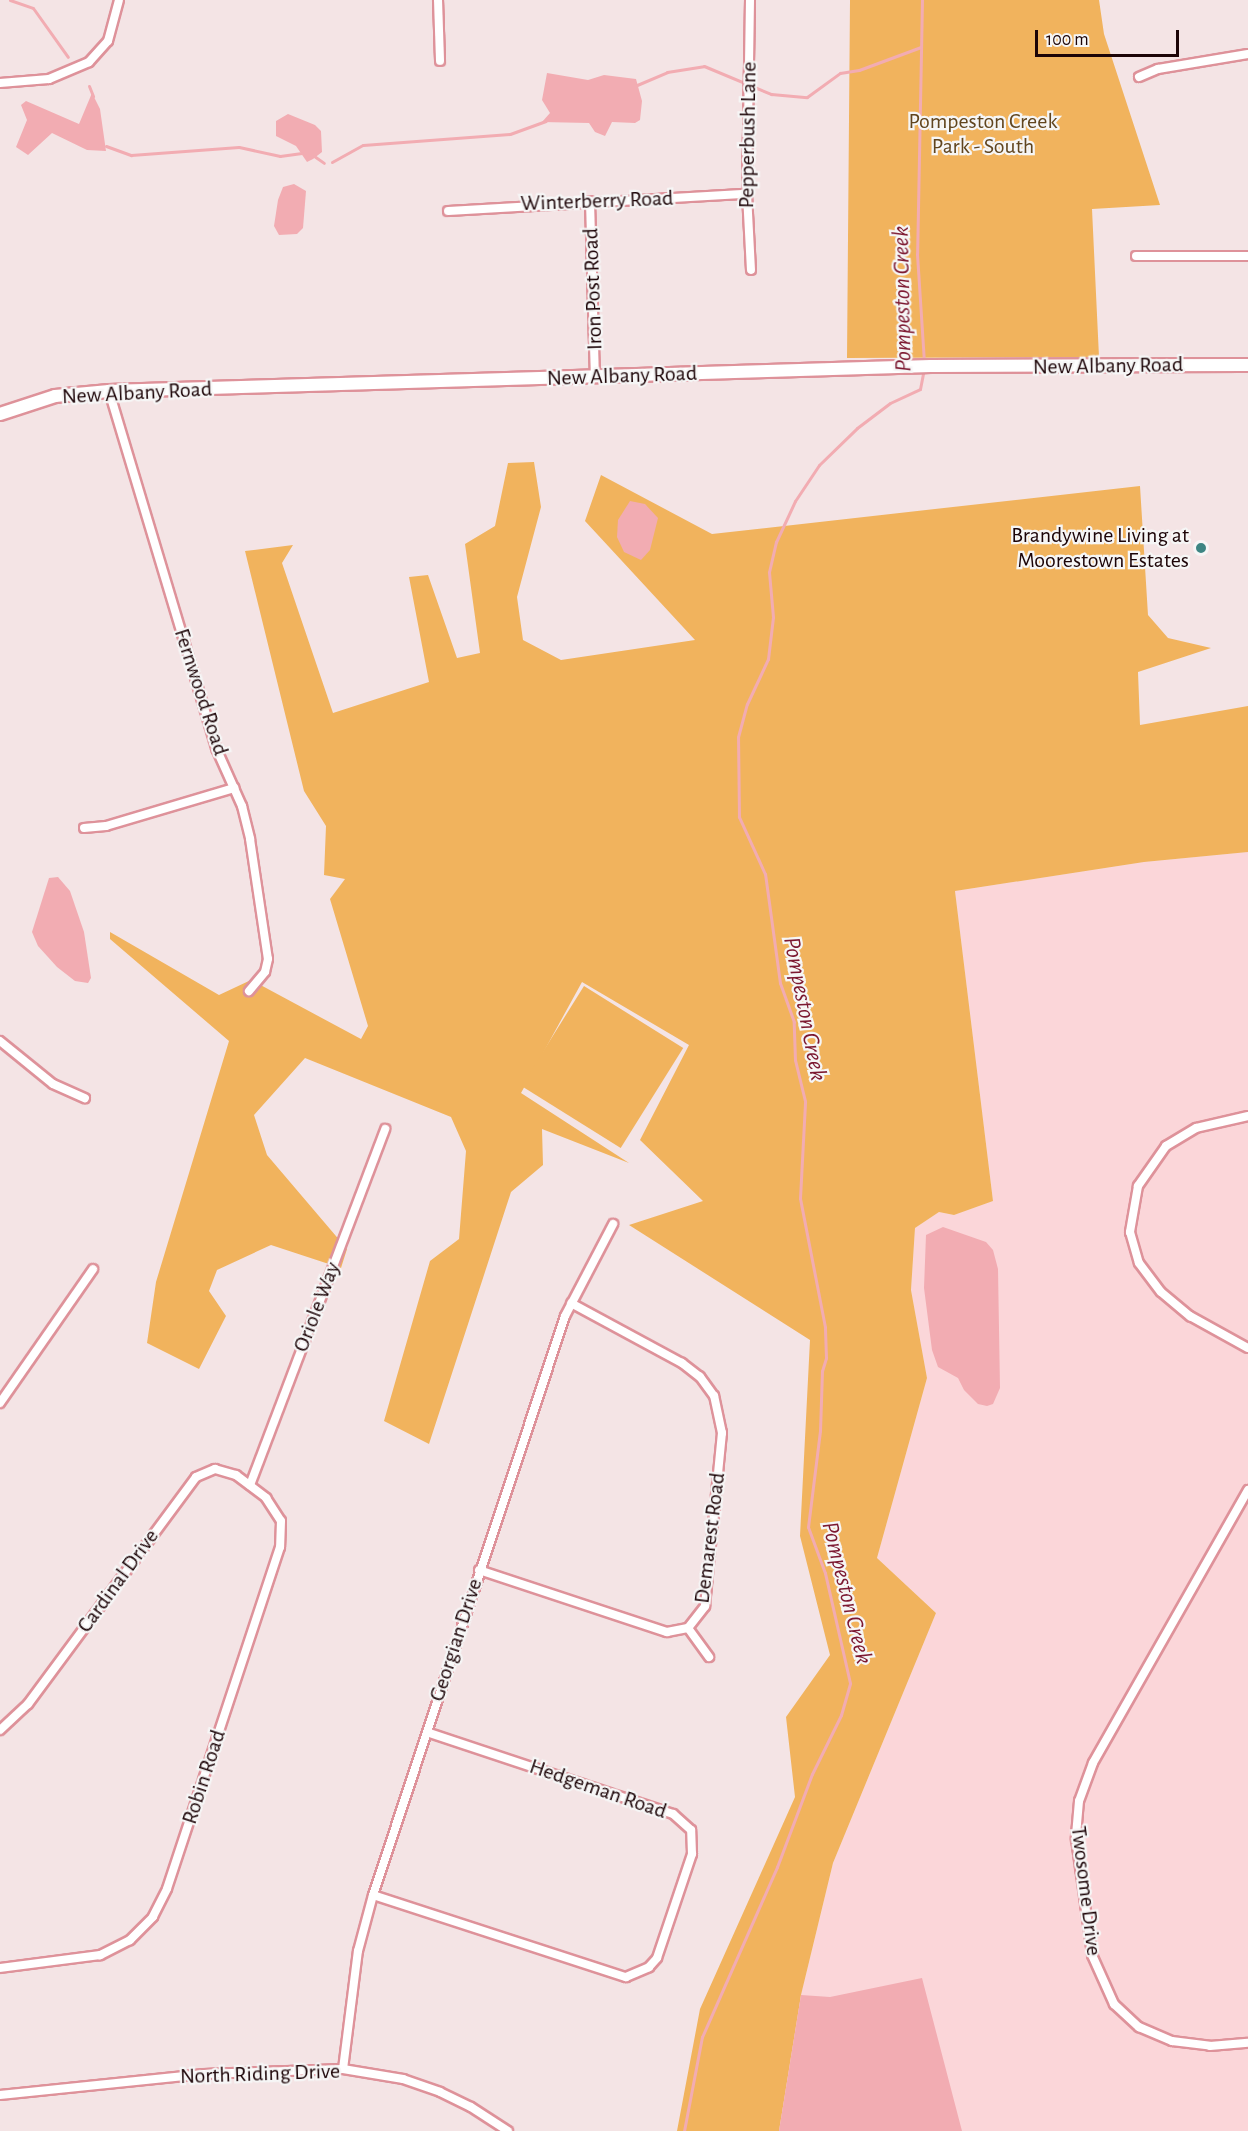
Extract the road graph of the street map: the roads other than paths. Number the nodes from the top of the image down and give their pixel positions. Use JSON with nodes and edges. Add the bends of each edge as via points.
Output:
{"nodes":[{"id":1,"x":119,"y":0,"type":"edge"},
{"id":2,"x":438,"y":0,"type":"edge"},
{"id":3,"x":750,"y":0,"type":"edge"},
{"id":4,"x":1248,"y":54,"type":"edge"},
{"id":5,"x":440,"y":62,"type":"dead end"},
{"id":6,"x":1139,"y":76,"type":"dead end"},
{"id":7,"x":0,"y":83,"type":"edge"},
{"id":8,"x":747,"y":194,"type":"junction"},
{"id":9,"x":590,"y":201,"type":"junction"},
{"id":10,"x":448,"y":211,"type":"dead end"},
{"id":11,"x":1136,"y":256,"type":"dead end"},
{"id":12,"x":1248,"y":256,"type":"edge"},
{"id":13,"x":751,"y":270,"type":"dead end"},
{"id":14,"x":1248,"y":365,"type":"edge"},
{"id":15,"x":595,"y":376,"type":"junction"},
{"id":16,"x":110,"y":391,"type":"junction"},
{"id":17,"x":0,"y":414,"type":"edge"},
{"id":18,"x":234,"y":788,"type":"junction"},
{"id":19,"x":84,"y":828,"type":"dead end"},
{"id":20,"x":249,"y":992,"type":"dead end"},
{"id":21,"x":0,"y":1041,"type":"edge"},
{"id":22,"x":85,"y":1098,"type":"dead end"},
{"id":23,"x":1248,"y":1116,"type":"edge"},
{"id":24,"x":385,"y":1129,"type":"dead end"},
{"id":25,"x":613,"y":1224,"type":"dead end"},
{"id":26,"x":93,"y":1269,"type":"dead end"},
{"id":27,"x":571,"y":1302,"type":"junction"},
{"id":28,"x":1248,"y":1348,"type":"edge"},
{"id":29,"x":0,"y":1403,"type":"edge"},
{"id":30,"x":250,"y":1485,"type":"junction"},
{"id":31,"x":1248,"y":1490,"type":"edge"},
{"id":32,"x":479,"y":1570,"type":"junction"},
{"id":33,"x":687,"y":1628,"type":"junction"},
{"id":34,"x":709,"y":1657,"type":"dead end"},
{"id":35,"x":0,"y":1730,"type":"edge"},
{"id":36,"x":427,"y":1732,"type":"junction"},
{"id":37,"x":373,"y":1894,"type":"junction"},
{"id":38,"x":0,"y":1968,"type":"edge"},
{"id":39,"x":1248,"y":2043,"type":"edge"},
{"id":40,"x":343,"y":2069,"type":"junction"},
{"id":41,"x":0,"y":2095,"type":"edge"},
{"id":42,"x":508,"y":2131,"type":"edge"}],
"edges":[{"from":1,"to":7,"type":"street","via":[[108,41],[89,62],[49,79]]},
{"from":2,"to":5,"type":"street"},
{"from":3,"to":8,"type":"street","name":"Pepperbush Lane"},
{"from":4,"to":6,"type":"street","via":[[1158,69]]},
{"from":8,"to":9,"type":"street","name":"Winterberry Road"},
{"from":8,"to":13,"type":"street","name":"Pepperbush Lane"},
{"from":9,"to":10,"type":"street","name":"Winterberry Road"},
{"from":9,"to":15,"type":"street","name":"Iron Post Road"},
{"from":11,"to":12,"type":"street"},
{"from":14,"to":15,"type":"main road","name":"New Albany Road","via":[[932,366]]},
{"from":15,"to":16,"type":"main road","name":"New Albany Road"},
{"from":16,"to":17,"type":"main road","name":"New Albany Road","via":[[55,396]]},
{"from":16,"to":18,"type":"street","name":"Fernwood Road","via":[[216,748]]},
{"from":18,"to":19,"type":"street","via":[[106,826]]},
{"from":18,"to":20,"type":"street","name":"Fernwood Road","via":[[250,839],[268,947],[265,972]]},
{"from":21,"to":22,"type":"street","via":[[53,1084]]},
{"from":23,"to":28,"type":"street","via":[[1196,1128],[1166,1146],[1138,1186],[1130,1232],[1139,1263],[1161,1292],[1190,1316]]},
{"from":24,"to":30,"type":"street","name":"Oriole Way"},
{"from":25,"to":27,"type":"street","name":"Georgian Drive"},
{"from":26,"to":29,"type":"street"},
{"from":27,"to":32,"type":"street","name":"Georgian Drive"},
{"from":27,"to":33,"type":"street","name":"Demarest Road","via":[[682,1363],[708,1386],[719,1408],[722,1433],[707,1598],[698,1619]]},
{"from":30,"to":35,"type":"street","name":"Cardinal Drive","via":[[236,1475],[215,1469],[196,1476],[28,1704]]},
{"from":30,"to":38,"type":"street","name":"Robin Road","via":[[275,1509],[283,1534],[168,1889],[153,1917],[130,1940],[100,1955]]},
{"from":31,"to":39,"type":"street","name":"Twosome Drive","via":[[1093,1763],[1079,1801],[1076,1839],[1092,1955],[1114,2004],[1139,2027],[1172,2041],[1210,2046]]},
{"from":32,"to":33,"type":"street","name":"Demarest Road","via":[[667,1632]]},
{"from":32,"to":36,"type":"street","name":"Georgian Drive"},
{"from":33,"to":34,"type":"street"},
{"from":36,"to":37,"type":"street","name":"Georgian Drive"},
{"from":36,"to":37,"type":"street","name":"Hedgeman Road","via":[[673,1814],[691,1830],[692,1854],[657,1958],[650,1967],[626,1977]]},
{"from":37,"to":40,"type":"street","name":"Georgian Drive","via":[[358,1951]]},
{"from":40,"to":41,"type":"street","name":"North Riding Drive","via":[[204,2074]]},
{"from":40,"to":42,"type":"street","name":"North Riding Drive","via":[[403,2079],[440,2092]]}]}
